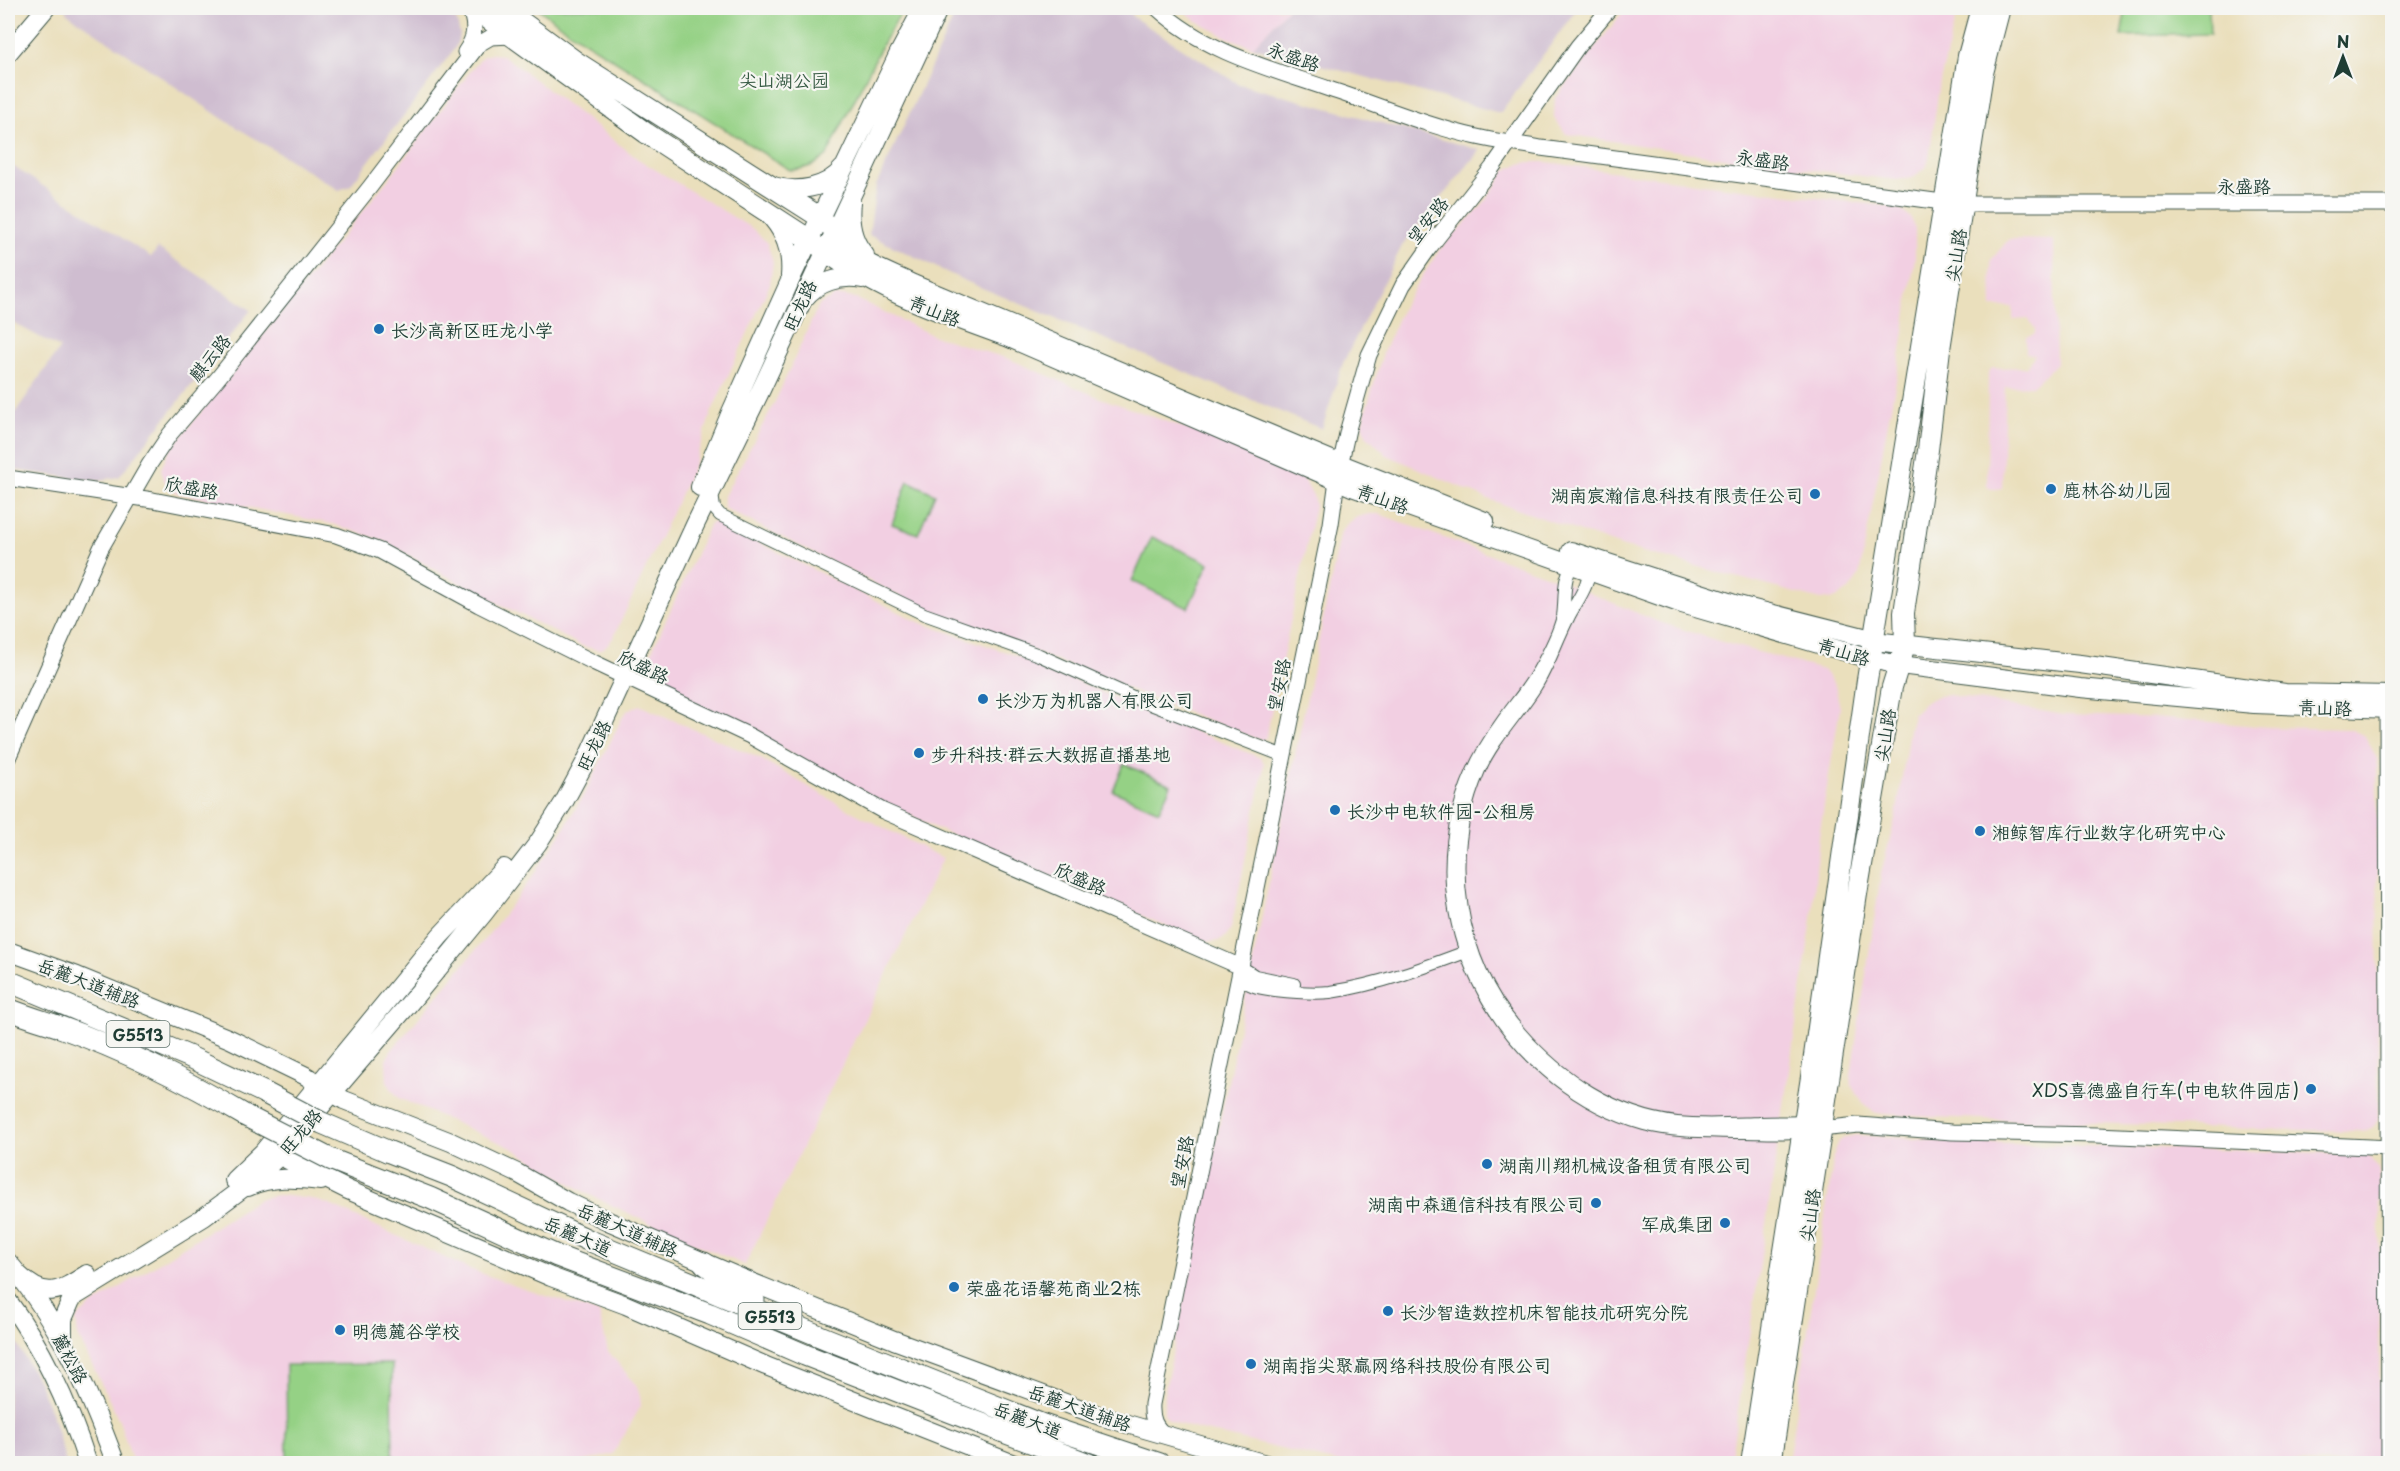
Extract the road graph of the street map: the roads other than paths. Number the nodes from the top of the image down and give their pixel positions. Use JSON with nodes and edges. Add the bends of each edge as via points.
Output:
{"nodes":[{"id":1,"x":31,"y":8,"type":"edge"},
{"id":2,"x":46,"y":8,"type":"edge"},
{"id":3,"x":469,"y":8,"type":"edge"},
{"id":4,"x":473,"y":8,"type":"edge"},
{"id":5,"x":503,"y":8,"type":"edge"},
{"id":6,"x":521,"y":8,"type":"edge"},
{"id":7,"x":923,"y":8,"type":"edge"},
{"id":8,"x":939,"y":8,"type":"edge"},
{"id":9,"x":1157,"y":8,"type":"edge"},
{"id":10,"x":1165,"y":8,"type":"edge"},
{"id":11,"x":1602,"y":8,"type":"edge"},
{"id":12,"x":1610,"y":8,"type":"edge"},
{"id":13,"x":1981,"y":8,"type":"edge"},
{"id":14,"x":2000,"y":8,"type":"edge"},
{"id":15,"x":529,"y":28,"type":"junction"},
{"id":16,"x":8,"y":34,"type":"edge"},
{"id":17,"x":511,"y":36,"type":"junction"},
{"id":18,"x":8,"y":53,"type":"edge"},
{"id":19,"x":1509,"y":139,"type":"junction"},
{"id":20,"x":848,"y":162,"type":"junction"},
{"id":21,"x":768,"y":185,"type":"junction"},
{"id":22,"x":852,"y":196,"type":"junction"},
{"id":23,"x":2392,"y":199,"type":"edge"},
{"id":24,"x":1954,"y":200,"type":"junction"},
{"id":25,"x":2392,"y":204,"type":"edge"},
{"id":26,"x":758,"y":205,"type":"junction"},
{"id":27,"x":828,"y":225,"type":"junction"},
{"id":28,"x":818,"y":246,"type":"junction"},
{"id":29,"x":886,"y":270,"type":"junction"},
{"id":30,"x":868,"y":280,"type":"junction"},
{"id":31,"x":785,"y":292,"type":"junction"},
{"id":32,"x":798,"y":308,"type":"junction"},
{"id":33,"x":1336,"y":471,"type":"junction"},
{"id":34,"x":8,"y":478,"type":"edge"},
{"id":35,"x":8,"y":484,"type":"edge"},
{"id":36,"x":713,"y":486,"type":"junction"},
{"id":37,"x":125,"y":498,"type":"junction"},
{"id":38,"x":695,"y":525,"type":"junction"},
{"id":39,"x":1582,"y":564,"type":"junction"},
{"id":40,"x":1905,"y":645,"type":"junction"},
{"id":41,"x":1872,"y":649,"type":"junction"},
{"id":42,"x":1900,"y":665,"type":"junction"},
{"id":43,"x":618,"y":678,"type":"junction"},
{"id":44,"x":2391,"y":702,"type":"edge"},
{"id":45,"x":8,"y":744,"type":"edge"},
{"id":46,"x":8,"y":758,"type":"edge"},
{"id":47,"x":1281,"y":758,"type":"junction"},
{"id":48,"x":1467,"y":948,"type":"junction"},
{"id":49,"x":8,"y":951,"type":"edge"},
{"id":50,"x":1238,"y":969,"type":"junction"},
{"id":51,"x":8,"y":981,"type":"edge"},
{"id":52,"x":2392,"y":997,"type":"edge"},
{"id":53,"x":8,"y":1009,"type":"edge"},
{"id":54,"x":325,"y":1089,"type":"junction"},
{"id":55,"x":1812,"y":1126,"type":"junction"},
{"id":56,"x":2390,"y":1145,"type":"edge"},
{"id":57,"x":272,"y":1152,"type":"junction"},
{"id":58,"x":348,"y":1190,"type":"junction"},
{"id":59,"x":233,"y":1195,"type":"junction"},
{"id":60,"x":704,"y":1263,"type":"junction"},
{"id":61,"x":13,"y":1269,"type":"edge"},
{"id":62,"x":8,"y":1301,"type":"edge"},
{"id":63,"x":781,"y":1320,"type":"junction"},
{"id":64,"x":63,"y":1341,"type":"junction"},
{"id":65,"x":1120,"y":1422,"type":"junction"},
{"id":66,"x":1166,"y":1436,"type":"junction"},
{"id":67,"x":88,"y":1464,"type":"edge"},
{"id":68,"x":116,"y":1464,"type":"edge"},
{"id":69,"x":1014,"y":1464,"type":"edge"},
{"id":70,"x":1089,"y":1464,"type":"edge"},
{"id":71,"x":1160,"y":1464,"type":"edge"},
{"id":72,"x":1266,"y":1464,"type":"edge"},
{"id":73,"x":1752,"y":1464,"type":"edge"},
{"id":74,"x":1771,"y":1464,"type":"edge"},
{"id":75,"x":2389,"y":1464,"type":"edge"}],
"edges":[{"from":1,"to":16,"type":"main road"},
{"from":2,"to":18,"type":"main road"},
{"from":3,"to":37,"type":"street","name":"麒云路","via":[[474,28],[468,48],[368,181],[155,445]]},
{"from":4,"to":17,"type":"main road","name":"青山路"},
{"from":5,"to":15,"type":"main road","name":"青山路"},
{"from":6,"to":15,"type":"street"},
{"from":7,"to":20,"type":"main road","name":"旺龙路"},
{"from":8,"to":22,"type":"main road","name":"旺龙路"},
{"from":9,"to":19,"type":"street","name":"永盛路","via":[[1205,43],[1242,59],[1432,124],[1477,137]]},
{"from":10,"to":19,"type":"street","name":"永盛路","via":[[1208,38],[1243,53],[1433,119]]},
{"from":11,"to":19,"type":"street","name":"望安路","via":[[1574,42]]},
{"from":12,"to":19,"type":"street","name":"望安路"},
{"from":13,"to":24,"type":"main road","name":"尖山路","via":[[1968,56]]},
{"from":14,"to":24,"type":"main road","name":"尖山路"},
{"from":15,"to":21,"type":"main road","name":"青山路"},
{"from":17,"to":26,"type":"main road","name":"青山路","via":[[646,133]]},
{"from":17,"to":37,"type":"street","name":"麒云路","via":[[491,36],[479,44],[370,187],[171,434]]},
{"from":19,"to":24,"type":"street","name":"永盛路"},
{"from":19,"to":33,"type":"street","name":"望安路","via":[[1474,193],[1403,285],[1369,355]]},
{"from":20,"to":21,"type":"main road","via":[[831,179],[806,190]]},
{"from":20,"to":27,"type":"main road","name":"旺龙路"},
{"from":21,"to":27,"type":"main road","name":"青山路"},
{"from":22,"to":27,"type":"main road","name":"旺龙路"},
{"from":22,"to":29,"type":"main road","via":[[851,225],[857,245]]},
{"from":23,"to":24,"type":"street","name":"永盛路"},
{"from":24,"to":25,"type":"street","name":"永盛路"},
{"from":24,"to":40,"type":"main road","name":"尖山路","via":[[1928,450],[1904,613]]},
{"from":24,"to":41,"type":"main road","name":"尖山路"},
{"from":26,"to":28,"type":"main road","name":"青山路"},
{"from":26,"to":31,"type":"main road","via":[[786,240],[791,265]]},
{"from":27,"to":28,"type":"main road","name":"旺龙路"},
{"from":27,"to":29,"type":"main road","name":"青山路","via":[[848,249]]},
{"from":28,"to":30,"type":"main road","name":"青山路","via":[[842,266]]},
{"from":28,"to":31,"type":"main road","name":"旺龙路"},
{"from":28,"to":32,"type":"main road","name":"旺龙路"},
{"from":29,"to":33,"type":"main road","name":"青山路"},
{"from":30,"to":32,"type":"main road","via":[[849,277],[826,282],[813,289]]},
{"from":30,"to":33,"type":"main road","name":"青山路"},
{"from":31,"to":43,"type":"main road","name":"旺龙路"},
{"from":32,"to":36,"type":"main road","name":"旺龙路"},
{"from":33,"to":39,"type":"main road","name":"青山路","via":[[1519,535]]},
{"from":33,"to":47,"type":"street","name":"望安路"},
{"from":34,"to":37,"type":"street","name":"欣盛路"},
{"from":35,"to":37,"type":"street","name":"欣盛路"},
{"from":36,"to":38,"type":"main road","name":"旺龙路"},
{"from":36,"to":47,"type":"street","via":[[714,508],[720,515],[879,593],[924,614],[1039,655]]},
{"from":37,"to":43,"type":"street","name":"欣盛路","via":[[355,540]]},
{"from":37,"to":45,"type":"street","name":"麒云路","via":[[92,554]]},
{"from":37,"to":46,"type":"street","name":"麒云路","via":[[82,586]]},
{"from":38,"to":43,"type":"main road","name":"旺龙路"},
{"from":38,"to":47,"type":"street","via":[[706,517],[718,518],[923,618],[1038,658],[1134,701]]},
{"from":39,"to":41,"type":"main road","name":"青山路","via":[[1738,605]]},
{"from":39,"to":48,"type":"street","via":[[1580,598],[1543,674],[1480,768],[1467,804],[1460,832],[1459,878]]},
{"from":39,"to":48,"type":"street","via":[[1564,591],[1563,616],[1546,656],[1486,748],[1459,811],[1453,877],[1456,915]]},
{"from":40,"to":41,"type":"main road","name":"青山路"},
{"from":40,"to":42,"type":"main road","name":"尖山路"},
{"from":40,"to":44,"type":"main road","name":"青山路","via":[[2080,664],[2285,693]]},
{"from":41,"to":42,"type":"main road","name":"青山路"},
{"from":41,"to":55,"type":"main road","name":"尖山路"},
{"from":42,"to":44,"type":"main road","name":"青山路","via":[[2080,688],[2243,703]]},
{"from":42,"to":55,"type":"main road","name":"尖山路","via":[[1892,687]]},
{"from":43,"to":50,"type":"street","name":"欣盛路","via":[[748,741],[882,816]]},
{"from":43,"to":54,"type":"main road","name":"旺龙路","via":[[563,779],[520,847],[490,885],[440,936]]},
{"from":44,"to":52,"type":"street"},
{"from":44,"to":56,"type":"street"},
{"from":47,"to":50,"type":"street","name":"望安路"},
{"from":48,"to":50,"type":"street","via":[[1371,983],[1329,992],[1252,986]]},
{"from":48,"to":55,"type":"street","via":[[1491,994],[1515,1027],[1557,1070],[1589,1093],[1645,1116],[1675,1123]]},
{"from":49,"to":54,"type":"main road","name":"岳麓大道辅路","via":[[230,1039]]},
{"from":50,"to":65,"type":"street","name":"望安路","via":[[1144,1411],[1136,1420]]},
{"from":50,"to":66,"type":"street","name":"望安路","via":[[1152,1404],[1152,1420]]},
{"from":51,"to":63,"type":"highway","name":"岳麓大道","number":"G5513","bridge":true,"via":[[188,1056],[322,1123],[451,1176],[588,1240]]},
{"from":53,"to":70,"type":"highway","name":"岳麓大道","number":"G5513","bridge":true,"via":[[127,1055],[330,1159],[430,1198],[557,1256]]},
{"from":54,"to":57,"type":"main road","name":"旺龙路"},
{"from":54,"to":60,"type":"main road","name":"岳麓大道辅路","via":[[354,1105],[451,1142],[608,1221]]},
{"from":55,"to":56,"type":"street"},
{"from":55,"to":73,"type":"main road","name":"尖山路"},
{"from":55,"to":74,"type":"main road","name":"尖山路"},
{"from":56,"to":75,"type":"street"},
{"from":57,"to":58,"type":"main road"},
{"from":57,"to":59,"type":"main road","name":"旺龙路","via":[[267,1168]]},
{"from":57,"to":61,"type":"main road","name":"旺龙路","via":[[204,1202],[68,1286],[40,1290]]},
{"from":58,"to":59,"type":"main road","via":[[301,1178],[252,1185]]},
{"from":58,"to":69,"type":"main road","via":[[551,1277]]},
{"from":59,"to":64,"type":"main road","name":"旺龙路","via":[[72,1298],[63,1319]]},
{"from":60,"to":63,"type":"highway"},
{"from":60,"to":65,"type":"main road","name":"岳麓大道辅路","via":[[894,1340]]},
{"from":61,"to":64,"type":"main road","name":"麓松路"},
{"from":62,"to":67,"type":"main road","name":"麓松路","via":[[59,1386]]},
{"from":63,"to":71,"type":"highway","name":"岳麓大道","number":"G5513","via":[[1007,1411]]},
{"from":64,"to":68,"type":"main road","name":"麓松路","via":[[87,1387]]},
{"from":65,"to":66,"type":"main road","name":"岳麓大道辅路"},
{"from":66,"to":72,"type":"main road","name":"岳麓大道辅路"}]}
